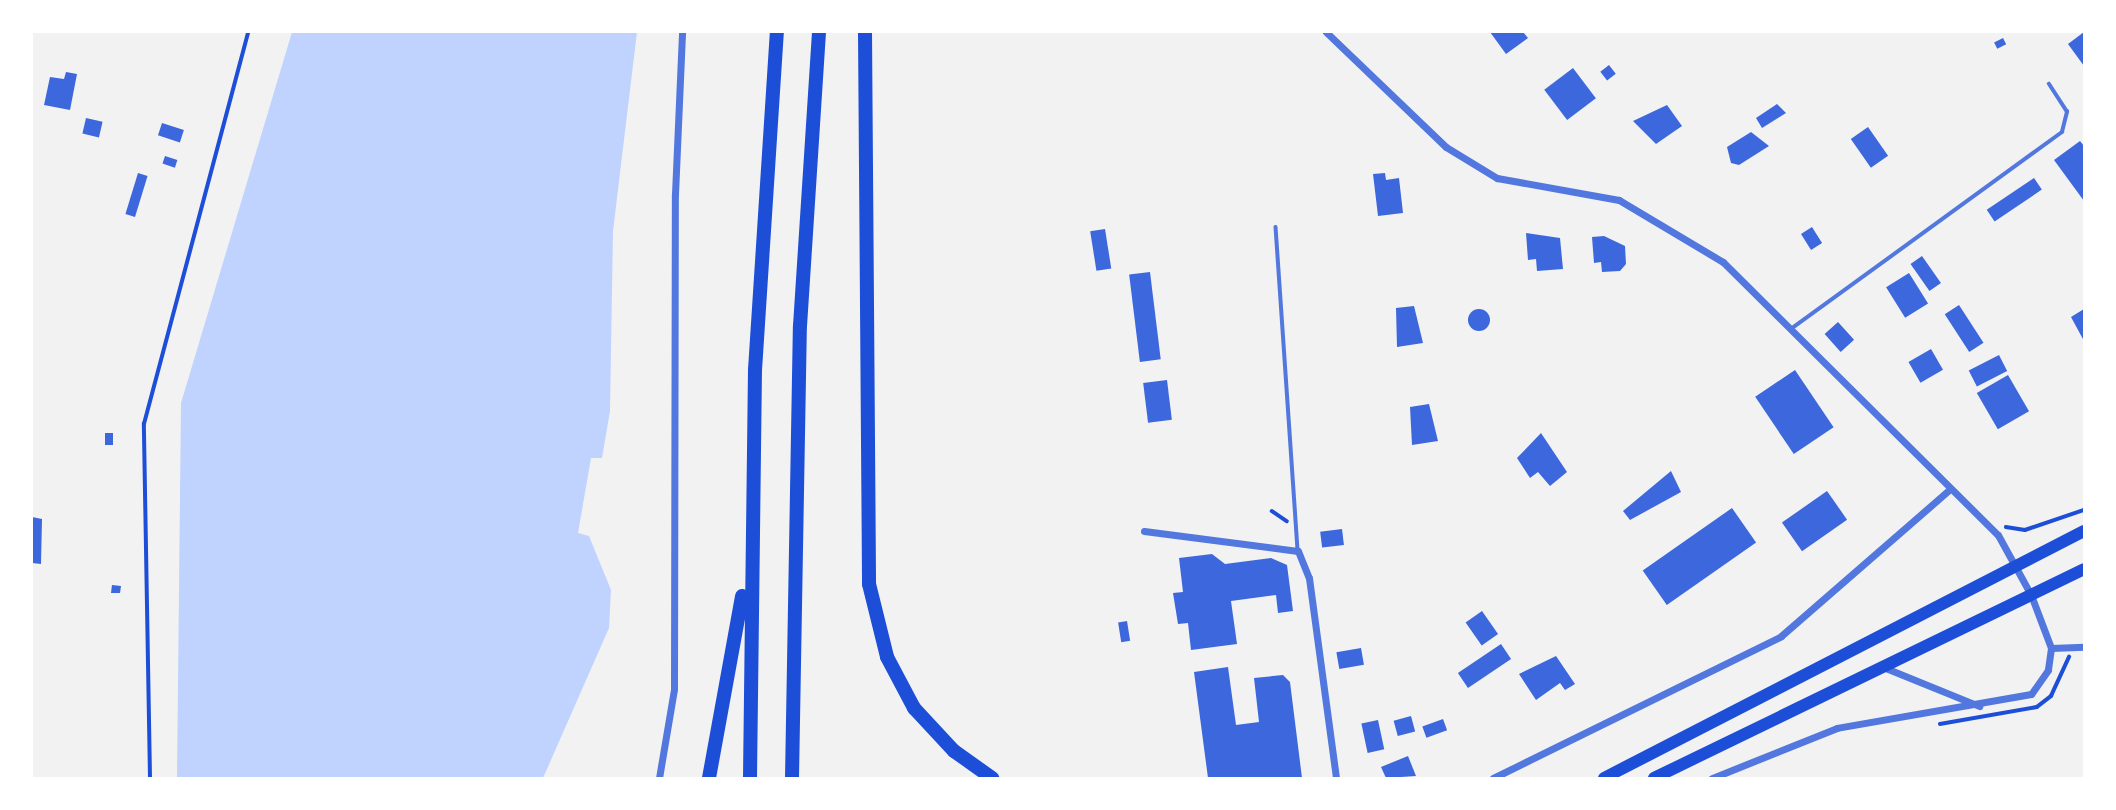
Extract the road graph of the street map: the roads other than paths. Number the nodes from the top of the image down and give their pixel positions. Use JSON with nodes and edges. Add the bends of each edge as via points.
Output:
{"nodes":[{"id":1,"x":682,"y":32,"type":"edge"},
{"id":2,"x":777,"y":32,"type":"edge"},
{"id":3,"x":819,"y":32,"type":"edge"},
{"id":4,"x":865,"y":32,"type":"edge"},
{"id":5,"x":1326,"y":32,"type":"edge"},
{"id":6,"x":2049,"y":85,"type":"dead end"},
{"id":7,"x":1276,"y":227,"type":"dead end"},
{"id":8,"x":1791,"y":329,"type":"junction"},
{"id":9,"x":1950,"y":490,"type":"junction"},
{"id":10,"x":1144,"y":531,"type":"dead end"},
{"id":11,"x":2084,"y":531,"type":"edge"},
{"id":12,"x":750,"y":535,"type":"junction"},
{"id":13,"x":1298,"y":551,"type":"junction"},
{"id":14,"x":2014,"y":565,"type":"junction"},
{"id":15,"x":2084,"y":569,"type":"edge"},
{"id":16,"x":2031,"y":595,"type":"junction"},
{"id":17,"x":2084,"y":647,"type":"edge"},
{"id":18,"x":2051,"y":648,"type":"junction"},
{"id":19,"x":1883,"y":667,"type":"junction"},
{"id":20,"x":1979,"y":706,"type":"junction"},
{"id":21,"x":659,"y":779,"type":"edge"},
{"id":22,"x":709,"y":779,"type":"edge"},
{"id":23,"x":750,"y":779,"type":"edge"},
{"id":24,"x":794,"y":779,"type":"edge"},
{"id":25,"x":992,"y":779,"type":"edge"},
{"id":26,"x":1336,"y":779,"type":"edge"},
{"id":27,"x":1493,"y":779,"type":"edge"},
{"id":28,"x":1604,"y":779,"type":"edge"},
{"id":29,"x":1654,"y":779,"type":"edge"},
{"id":30,"x":1712,"y":779,"type":"edge"}],
"edges":[{"from":1,"to":21,"type":"street","via":[[675,194],[674,689]]},
{"from":2,"to":12,"type":"highway"},
{"from":3,"to":24,"type":"highway","via":[[800,326]]},
{"from":4,"to":25,"type":"highway","via":[[869,584],[887,657],[914,708],[947,744]]},
{"from":5,"to":8,"type":"street","via":[[1446,147],[1497,178],[1619,200],[1678,229]]},
{"from":6,"to":8,"type":"lane","via":[[2067,112],[2062,132]]},
{"from":7,"to":13,"type":"lane"},
{"from":8,"to":9,"type":"street"},
{"from":9,"to":14,"type":"street","via":[[1998,535]]},
{"from":9,"to":27,"type":"street","via":[[1781,636]]},
{"from":10,"to":13,"type":"street"},
{"from":11,"to":14,"type":"main road"},
{"from":12,"to":22,"type":"highway"},
{"from":12,"to":23,"type":"highway"},
{"from":13,"to":26,"type":"street","via":[[1309,578]]},
{"from":14,"to":16,"type":"street"},
{"from":14,"to":28,"type":"main road"},
{"from":15,"to":16,"type":"main road"},
{"from":16,"to":18,"type":"street"},
{"from":16,"to":19,"type":"main road"},
{"from":17,"to":18,"type":"street"},
{"from":18,"to":20,"type":"street","via":[[2049,670],[2031,694]]},
{"from":19,"to":20,"type":"street"},
{"from":19,"to":29,"type":"main road"},
{"from":20,"to":30,"type":"street","via":[[1837,728]]}]}
